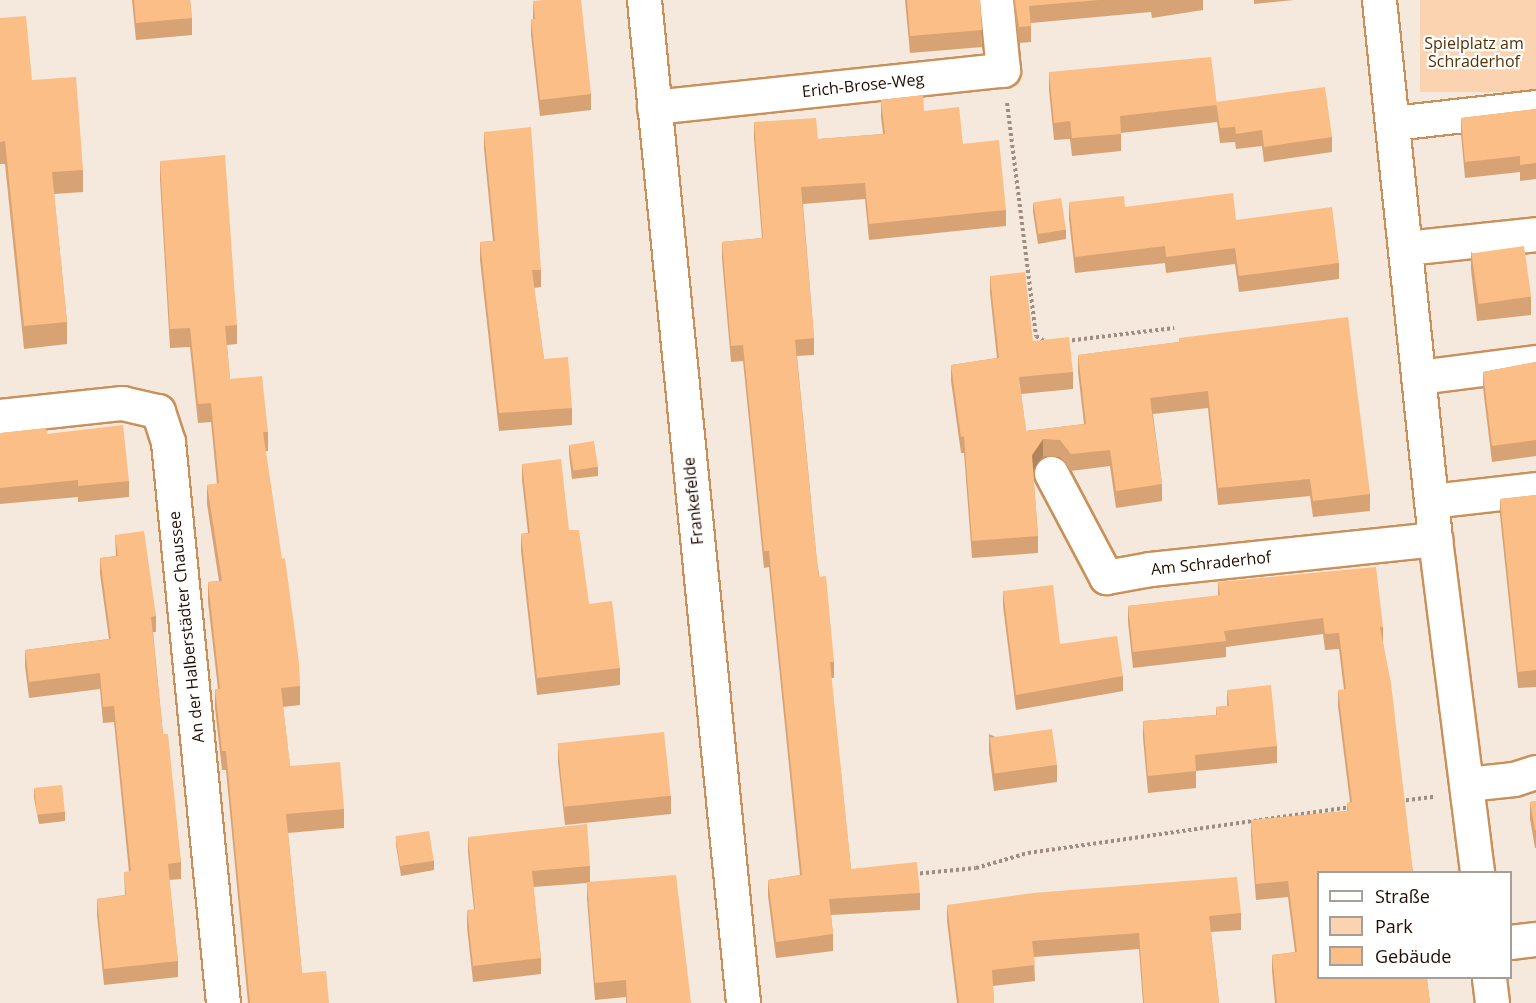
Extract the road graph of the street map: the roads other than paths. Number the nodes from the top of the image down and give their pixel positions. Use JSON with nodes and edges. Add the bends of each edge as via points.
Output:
{"nodes":[{"id":1,"x":644,"y":0,"type":"edge"},
{"id":2,"x":996,"y":0,"type":"edge"},
{"id":3,"x":1379,"y":0,"type":"edge"},
{"id":4,"x":654,"y":107,"type":"junction"},
{"id":5,"x":1536,"y":107,"type":"edge"},
{"id":6,"x":1393,"y":123,"type":"junction"},
{"id":7,"x":1536,"y":234,"type":"edge"},
{"id":8,"x":1406,"y":248,"type":"junction"},
{"id":9,"x":1536,"y":362,"type":"edge"},
{"id":10,"x":1419,"y":377,"type":"junction"},
{"id":11,"x":0,"y":416,"type":"edge"},
{"id":12,"x":1051,"y":473,"type":"dead end"},
{"id":13,"x":1536,"y":489,"type":"edge"},
{"id":14,"x":1431,"y":501,"type":"junction"},
{"id":15,"x":1435,"y":539,"type":"junction"},
{"id":16,"x":1536,"y":772,"type":"edge"},
{"id":17,"x":1468,"y":788,"type":"junction"},
{"id":18,"x":1477,"y":871,"type":"edge"},
{"id":19,"x":1536,"y":939,"type":"edge"},
{"id":20,"x":1512,"y":942,"type":"edge"},
{"id":21,"x":1489,"y":979,"type":"edge"},
{"id":22,"x":223,"y":1003,"type":"edge"},
{"id":23,"x":743,"y":1003,"type":"edge"},
{"id":24,"x":1492,"y":1003,"type":"edge"}],
"edges":[{"from":1,"to":4,"type":"street","name":"Frankefelde"},
{"from":2,"to":4,"type":"street","name":"Erich-Brose-Weg","via":[[1003,70]]},
{"from":3,"to":6,"type":"street"},
{"from":4,"to":23,"type":"street","name":"Frankefelde"},
{"from":5,"to":6,"type":"street"},
{"from":6,"to":8,"type":"street"},
{"from":7,"to":8,"type":"street"},
{"from":8,"to":10,"type":"street"},
{"from":9,"to":10,"type":"street"},
{"from":10,"to":14,"type":"street"},
{"from":11,"to":22,"type":"street","name":"An der Halberstädter Chaussee","via":[[122,403],[158,411],[168,442]]},
{"from":12,"to":15,"type":"street","name":"Am Schraderhof","via":[[1106,577]]},
{"from":13,"to":14,"type":"street"},
{"from":14,"to":15,"type":"street"},
{"from":15,"to":17,"type":"street"},
{"from":16,"to":17,"type":"street"},
{"from":17,"to":18,"type":"street"},
{"from":19,"to":20,"type":"street"},
{"from":21,"to":24,"type":"street"}]}
